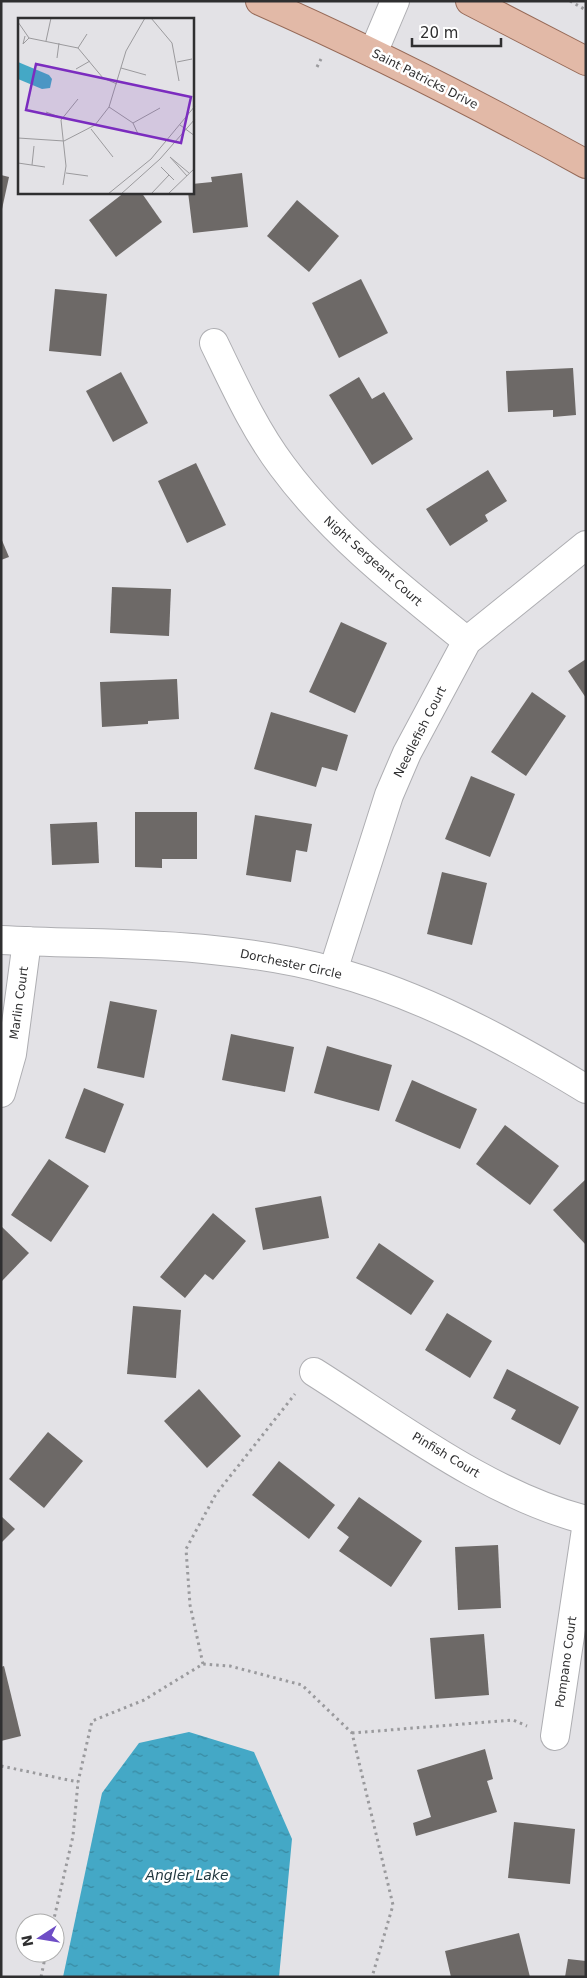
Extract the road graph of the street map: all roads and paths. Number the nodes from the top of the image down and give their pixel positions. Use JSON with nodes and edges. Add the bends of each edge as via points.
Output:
{"nodes":[{"id":1,"x":260,"y":1,"type":"edge"},
{"id":2,"x":395,"y":1,"type":"edge"},
{"id":3,"x":470,"y":1,"type":"edge"},
{"id":4,"x":570,"y":1,"type":"edge"},
{"id":5,"x":586,"y":10,"type":"edge"},
{"id":6,"x":373,"y":53,"type":"junction"},
{"id":7,"x":586,"y":61,"type":"edge"},
{"id":8,"x":586,"y":164,"type":"edge"},
{"id":9,"x":214,"y":343,"type":"dead end"},
{"id":10,"x":586,"y":545,"type":"edge"},
{"id":11,"x":467,"y":640,"type":"junction"},
{"id":12,"x":14,"y":941,"type":"edge"},
{"id":13,"x":333,"y":971,"type":"junction"},
{"id":14,"x":586,"y":1089,"type":"edge"},
{"id":15,"x":1,"y":1093,"type":"edge"},
{"id":16,"x":314,"y":1372,"type":"joint"},
{"id":17,"x":586,"y":1520,"type":"edge"},
{"id":18,"x":586,"y":1529,"type":"edge"},
{"id":19,"x":203,"y":1664,"type":"junction"},
{"id":20,"x":352,"y":1734,"type":"junction"},
{"id":21,"x":555,"y":1736,"type":"joint"},
{"id":22,"x":1,"y":1766,"type":"edge"},
{"id":23,"x":78,"y":1782,"type":"junction"},
{"id":24,"x":55,"y":1913,"type":"edge"},
{"id":25,"x":44,"y":1963,"type":"edge"},
{"id":26,"x":41,"y":1977,"type":"edge"},
{"id":27,"x":372,"y":1977,"type":"edge"}],
"edges":[{"from":1,"to":6,"type":"main road","name":"Saint Patricks Drive"},
{"from":2,"to":6,"type":"street"},
{"from":3,"to":7,"type":"main road"},
{"from":4,"to":5,"type":"path"},
{"from":6,"to":8,"type":"main road","name":"Saint Patricks Drive"},
{"from":9,"to":11,"type":"street","name":"Night Sergeant Court","via":[[262,435],[307,498],[334,529]]},
{"from":10,"to":11,"type":"street","name":"Needlefish Court"},
{"from":11,"to":13,"type":"street","name":"Needlefish Court","via":[[415,737],[389,795]]},
{"from":12,"to":13,"type":"street","name":"Dorchester Circle","via":[[213,950]]},
{"from":12,"to":15,"type":"street","name":"Marlin Court","via":[[12,1054]]},
{"from":13,"to":14,"type":"street","name":"Dorchester Circle","via":[[456,1018]]},
{"from":16,"to":17,"type":"street","name":"Pinfish Court","via":[[482,1477],[562,1514]]},
{"from":16,"to":19,"type":"path","via":[[216,1494],[186,1549],[190,1605]]},
{"from":18,"to":21,"type":"street","name":"Pompano Court"},
{"from":19,"to":20,"type":"path","via":[[230,1666],[302,1685]]},
{"from":19,"to":23,"type":"path","via":[[144,1700],[92,1721]]},
{"from":20,"to":21,"type":"path","via":[[514,1720]]},
{"from":20,"to":27,"type":"path","via":[[393,1906]]},
{"from":22,"to":23,"type":"path"},
{"from":23,"to":24,"type":"path","via":[[73,1836]]},
{"from":25,"to":26,"type":"path"}]}
